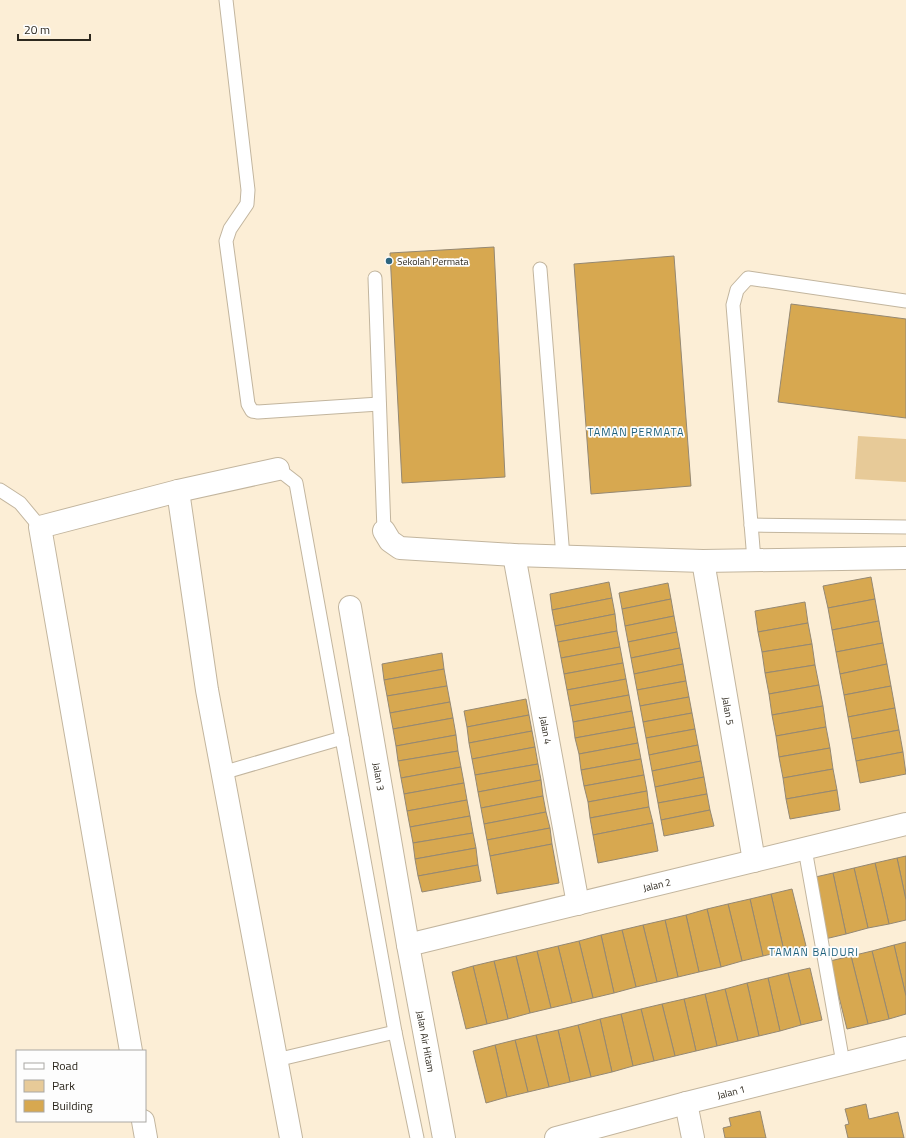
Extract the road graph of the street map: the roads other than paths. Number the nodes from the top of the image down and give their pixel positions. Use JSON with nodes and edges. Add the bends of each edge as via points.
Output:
{"nodes":[{"id":1,"x":226,"y":0,"type":"edge"},
{"id":2,"x":540,"y":269,"type":"dead end"},
{"id":3,"x":375,"y":278,"type":"dead end"},
{"id":4,"x":906,"y":301,"type":"edge"},
{"id":5,"x":379,"y":404,"type":"junction"},
{"id":6,"x":278,"y":469,"type":"joint"},
{"id":7,"x":0,"y":490,"type":"edge"},
{"id":8,"x":178,"y":491,"type":"junction"},
{"id":9,"x":751,"y":525,"type":"junction"},
{"id":10,"x":40,"y":527,"type":"junction"},
{"id":11,"x":906,"y":527,"type":"edge"},
{"id":12,"x":384,"y":531,"type":"joint"},
{"id":13,"x":514,"y":555,"type":"junction"},
{"id":14,"x":563,"y":557,"type":"junction"},
{"id":15,"x":906,"y":558,"type":"edge"},
{"id":16,"x":754,"y":560,"type":"junction"},
{"id":17,"x":703,"y":561,"type":"junction"},
{"id":18,"x":350,"y":607,"type":"dead end"},
{"id":19,"x":342,"y":738,"type":"junction"},
{"id":20,"x":222,"y":773,"type":"junction"},
{"id":21,"x":906,"y":824,"type":"edge"},
{"id":22,"x":805,"y":849,"type":"junction"},
{"id":23,"x":754,"y":861,"type":"junction"},
{"id":24,"x":578,"y":904,"type":"junction"},
{"id":25,"x":408,"y":945,"type":"junction"},
{"id":26,"x":395,"y":1032,"type":"junction"},
{"id":27,"x":906,"y":1048,"type":"edge"},
{"id":28,"x":131,"y":1050,"type":"edge"},
{"id":29,"x":276,"y":1060,"type":"junction"},
{"id":30,"x":843,"y":1063,"type":"junction"},
{"id":31,"x":686,"y":1103,"type":"junction"},
{"id":32,"x":143,"y":1122,"type":"edge"},
{"id":33,"x":146,"y":1138,"type":"edge"},
{"id":34,"x":291,"y":1138,"type":"edge"},
{"id":35,"x":417,"y":1138,"type":"edge"},
{"id":36,"x":444,"y":1138,"type":"edge"},
{"id":37,"x":556,"y":1138,"type":"edge"},
{"id":38,"x":693,"y":1138,"type":"edge"}],
"edges":[{"from":1,"to":5,"type":"lane","via":[[248,190],[247,204],[230,229],[226,241],[248,404],[252,411],[258,412]]},
{"from":2,"to":14,"type":"lane"},
{"from":3,"to":5,"type":"lane"},
{"from":4,"to":9,"type":"lane","via":[[748,278],[737,290],[733,305]]},
{"from":5,"to":12,"type":"lane"},
{"from":6,"to":8,"type":"street"},
{"from":6,"to":19,"type":"lane","via":[[296,483]]},
{"from":7,"to":10,"type":"lane","via":[[20,503]]},
{"from":8,"to":10,"type":"street"},
{"from":8,"to":20,"type":"street","via":[[206,690]]},
{"from":9,"to":11,"type":"lane"},
{"from":9,"to":16,"type":"lane"},
{"from":10,"to":28,"type":"street"},
{"from":12,"to":13,"type":"street","via":[[390,541],[400,548]]},
{"from":13,"to":14,"type":"street"},
{"from":13,"to":24,"type":"street","name":"Jalan 4"},
{"from":14,"to":17,"type":"street"},
{"from":15,"to":16,"type":"street"},
{"from":16,"to":17,"type":"street"},
{"from":17,"to":23,"type":"street","name":"Jalan 5"},
{"from":18,"to":25,"type":"street","name":"Jalan 3"},
{"from":19,"to":20,"type":"lane"},
{"from":19,"to":26,"type":"lane"},
{"from":20,"to":29,"type":"street"},
{"from":21,"to":22,"type":"street","name":"Jalan 2"},
{"from":22,"to":23,"type":"street","name":"Jalan 2"},
{"from":22,"to":30,"type":"lane"},
{"from":23,"to":24,"type":"street","name":"Jalan 2"},
{"from":24,"to":25,"type":"street","name":"Jalan 2"},
{"from":25,"to":36,"type":"street","name":"Jalan Air Hitam"},
{"from":26,"to":29,"type":"lane"},
{"from":26,"to":35,"type":"lane"},
{"from":27,"to":30,"type":"street","name":"Jalan 1"},
{"from":29,"to":34,"type":"street"},
{"from":30,"to":31,"type":"street","name":"Jalan 1"},
{"from":31,"to":37,"type":"street","name":"Jalan 1"},
{"from":31,"to":38,"type":"street"},
{"from":32,"to":33,"type":"street"}]}
